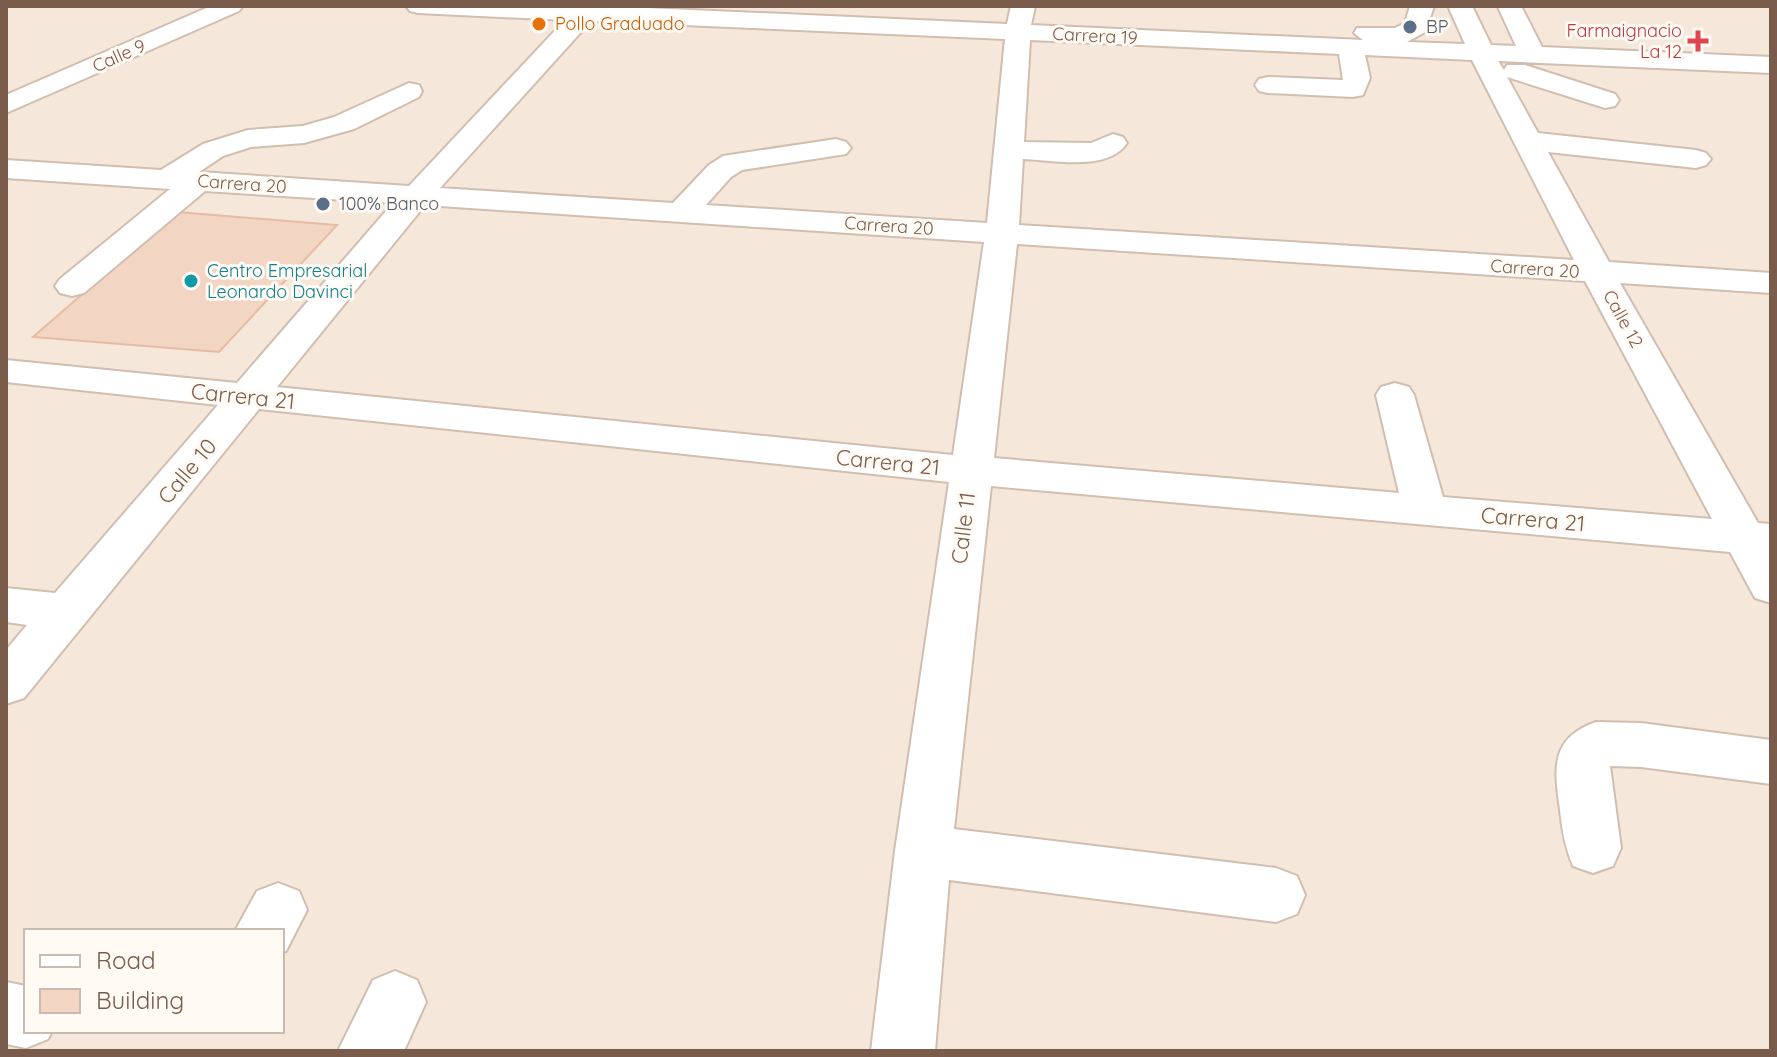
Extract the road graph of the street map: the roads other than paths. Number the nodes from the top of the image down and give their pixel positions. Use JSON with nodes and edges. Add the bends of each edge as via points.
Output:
{"nodes":[{"id":1,"x":231,"y":6,"type":"edge"},
{"id":2,"x":418,"y":6,"type":"edge"},
{"id":3,"x":1422,"y":6,"type":"edge"},
{"id":4,"x":1460,"y":6,"type":"edge"},
{"id":5,"x":1510,"y":7,"type":"edge"},
{"id":6,"x":587,"y":10,"type":"edge"},
{"id":7,"x":1021,"y":19,"type":"edge"},
{"id":8,"x":1335,"y":37,"type":"junction"},
{"id":9,"x":1533,"y":56,"type":"junction"},
{"id":10,"x":1485,"y":60,"type":"junction"},
{"id":11,"x":1758,"y":64,"type":"edge"},
{"id":12,"x":1268,"y":85,"type":"dead end"},
{"id":13,"x":1771,"y":89,"type":"edge"},
{"id":14,"x":409,"y":91,"type":"dead end"},
{"id":15,"x":1605,"y":100,"type":"dead end"},
{"id":16,"x":6,"y":105,"type":"edge"},
{"id":17,"x":1528,"y":141,"type":"junction"},
{"id":18,"x":1113,"y":143,"type":"dead end"},
{"id":19,"x":836,"y":148,"type":"dead end"},
{"id":20,"x":1009,"y":150,"type":"junction"},
{"id":21,"x":1696,"y":159,"type":"dead end"},
{"id":22,"x":6,"y":169,"type":"edge"},
{"id":23,"x":182,"y":180,"type":"junction"},
{"id":24,"x":417,"y":195,"type":"junction"},
{"id":25,"x":682,"y":212,"type":"junction"},
{"id":26,"x":1002,"y":233,"type":"junction"},
{"id":27,"x":1598,"y":274,"type":"junction"},
{"id":28,"x":1771,"y":283,"type":"edge"},
{"id":29,"x":72,"y":286,"type":"dead end"},
{"id":30,"x":6,"y":371,"type":"edge"},
{"id":31,"x":1395,"y":395,"type":"dead end"},
{"id":32,"x":249,"y":397,"type":"junction"},
{"id":33,"x":970,"y":470,"type":"junction"},
{"id":34,"x":1425,"y":509,"type":"junction"},
{"id":35,"x":1758,"y":539,"type":"edge"},
{"id":36,"x":1771,"y":586,"type":"edge"},
{"id":37,"x":6,"y":605,"type":"edge"},
{"id":38,"x":67,"y":612,"type":"junction"},
{"id":39,"x":6,"y":684,"type":"edge"},
{"id":40,"x":1771,"y":762,"type":"edge"},
{"id":41,"x":1593,"y":848,"type":"dead end"},
{"id":42,"x":923,"y":851,"type":"junction"},
{"id":43,"x":1276,"y":895,"type":"dead end"},
{"id":44,"x":903,"y":1051,"type":"edge"}],
"edges":[{"from":1,"to":16,"type":"street","name":"Calle 9"},
{"from":2,"to":6,"type":"street","name":"Carrera 19"},
{"from":3,"to":8,"type":"street","via":[[1416,27],[1399,36]]},
{"from":4,"to":10,"type":"street","name":"Calle 12"},
{"from":5,"to":9,"type":"street"},
{"from":6,"to":7,"type":"street","name":"Carrera 19"},
{"from":6,"to":24,"type":"street","name":"Calle 10"},
{"from":7,"to":8,"type":"street","name":"Carrera 19"},
{"from":7,"to":20,"type":"street","name":"Calle 11"},
{"from":8,"to":10,"type":"street","name":"Carrera 19"},
{"from":8,"to":12,"type":"street","via":[[1357,78],[1353,89]]},
{"from":9,"to":10,"type":"street","name":"Carrera 19"},
{"from":9,"to":11,"type":"street","name":"Carrera 19"},
{"from":10,"to":15,"type":"street"},
{"from":10,"to":17,"type":"street","name":"Calle 12"},
{"from":11,"to":13,"type":"street"},
{"from":14,"to":23,"type":"street","via":[[344,123],[213,150]]},
{"from":17,"to":21,"type":"street"},
{"from":17,"to":27,"type":"street","name":"Calle 12"},
{"from":18,"to":20,"type":"street","via":[[1096,152]]},
{"from":19,"to":25,"type":"street","via":[[734,162]]},
{"from":20,"to":26,"type":"street","name":"Calle 11"},
{"from":22,"to":23,"type":"street","name":"Carrera 20"},
{"from":23,"to":24,"type":"street","name":"Carrera 20"},
{"from":23,"to":29,"type":"street"},
{"from":24,"to":25,"type":"street","name":"Carrera 20"},
{"from":24,"to":32,"type":"street","name":"Calle 10"},
{"from":25,"to":26,"type":"street","name":"Carrera 20"},
{"from":26,"to":27,"type":"street","name":"Carrera 20"},
{"from":26,"to":33,"type":"street","name":"Calle 11"},
{"from":27,"to":28,"type":"street","name":"Carrera 20"},
{"from":27,"to":35,"type":"street","name":"Calle 12"},
{"from":30,"to":32,"type":"street","name":"Carrera 21"},
{"from":31,"to":34,"type":"street"},
{"from":32,"to":33,"type":"street","name":"Carrera 21"},
{"from":32,"to":38,"type":"street","name":"Calle 10"},
{"from":33,"to":34,"type":"street","name":"Carrera 21"},
{"from":33,"to":42,"type":"street","name":"Calle 11"},
{"from":34,"to":35,"type":"street","name":"Carrera 21"},
{"from":35,"to":36,"type":"street","name":"Calle 12"},
{"from":37,"to":38,"type":"street"},
{"from":38,"to":39,"type":"street","name":"Calle 10"},
{"from":40,"to":41,"type":"street","via":[[1596,744],[1584,756],[1582,777]]},
{"from":42,"to":43,"type":"street"},
{"from":42,"to":44,"type":"street","name":"Calle 11"}]}
